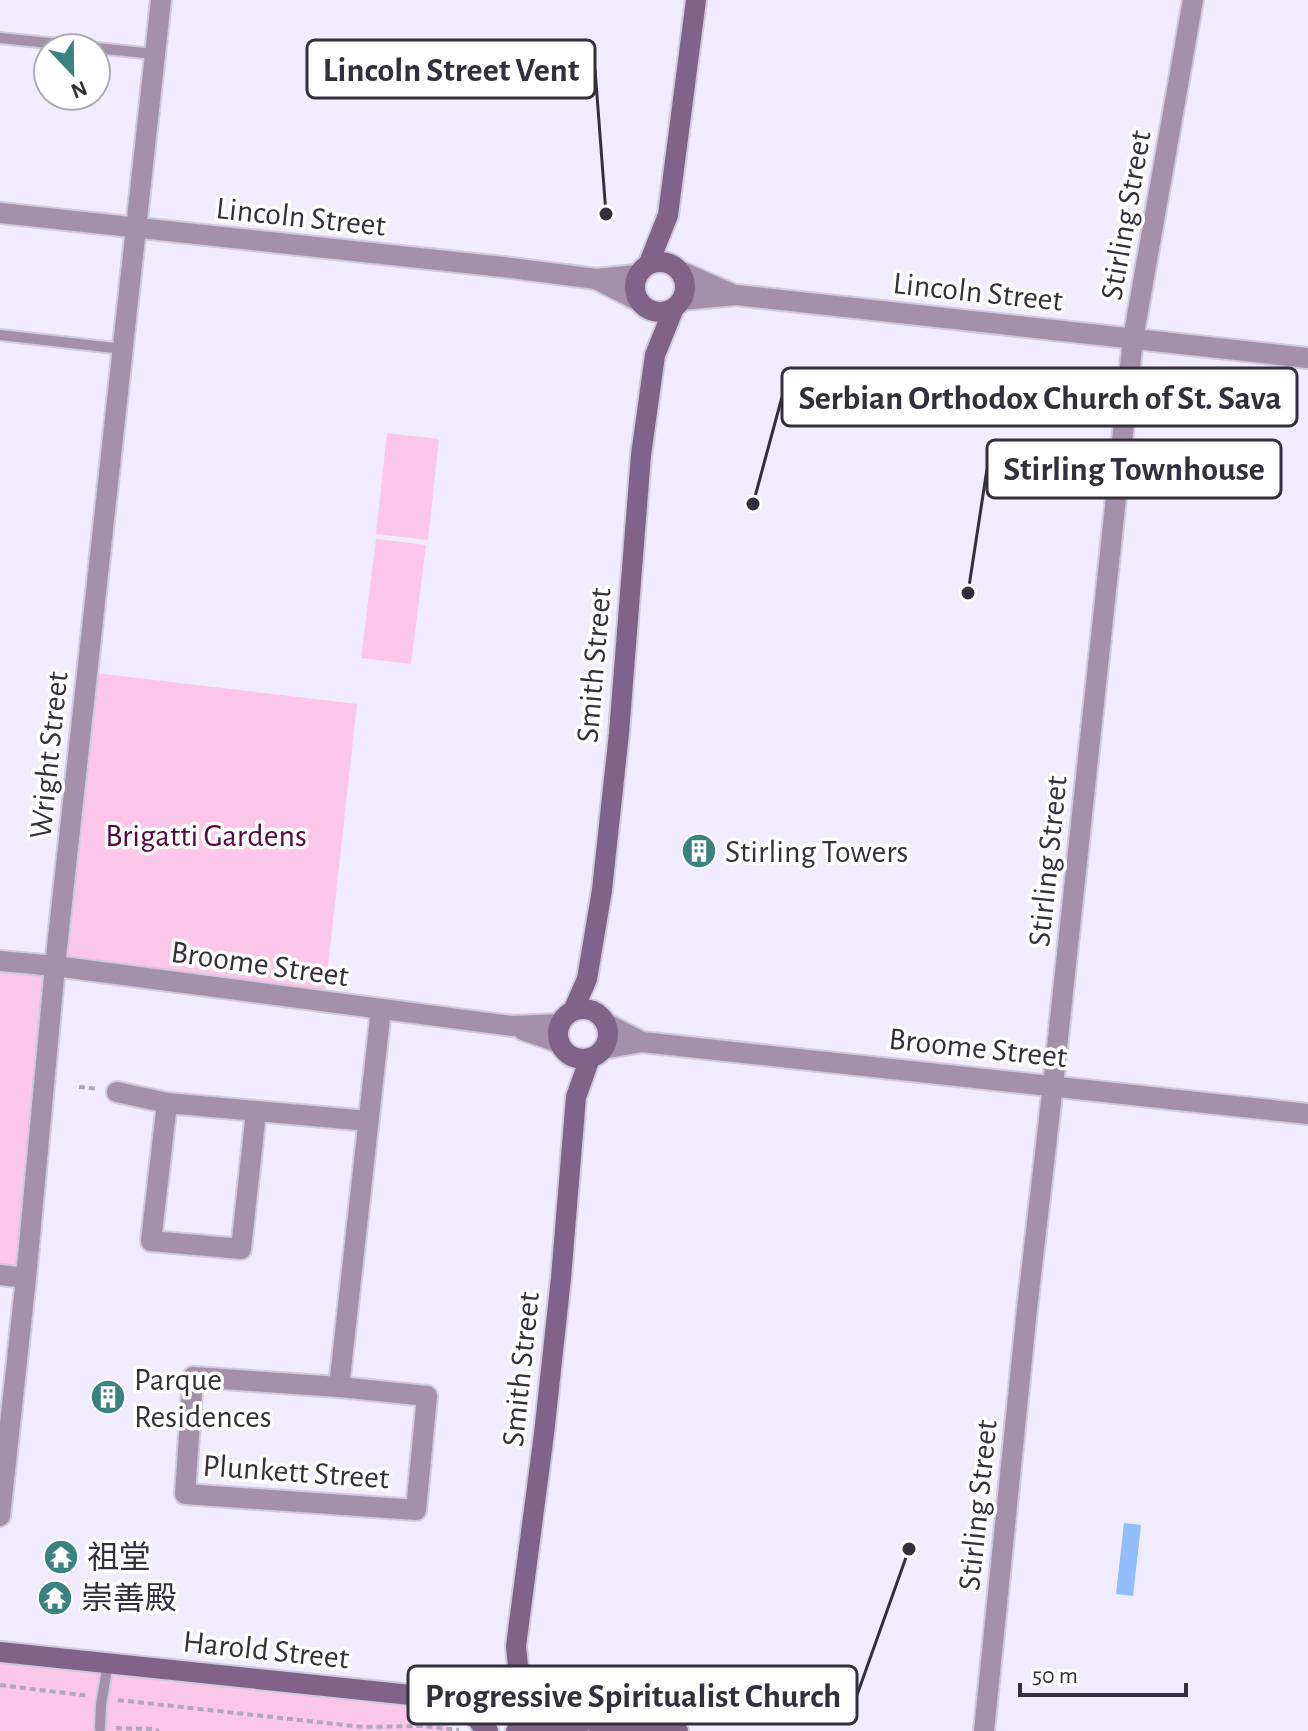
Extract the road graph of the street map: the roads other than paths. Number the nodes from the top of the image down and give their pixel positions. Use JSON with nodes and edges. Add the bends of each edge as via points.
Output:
{"nodes":[{"id":1,"x":161,"y":0,"type":"edge"},
{"id":2,"x":696,"y":0,"type":"edge"},
{"id":3,"x":1193,"y":0,"type":"edge"},
{"id":4,"x":0,"y":38,"type":"edge"},
{"id":5,"x":154,"y":54,"type":"junction"},
{"id":6,"x":0,"y":213,"type":"edge"},
{"id":7,"x":668,"y":215,"type":"junction"},
{"id":8,"x":136,"y":228,"type":"junction"},
{"id":9,"x":643,"y":269,"type":"junction"},
{"id":10,"x":680,"y":270,"type":"junction"},
{"id":11,"x":596,"y":279,"type":"junction"},
{"id":12,"x":736,"y":295,"type":"junction"},
{"id":13,"x":641,"y":303,"type":"junction"},
{"id":14,"x":678,"y":304,"type":"junction"},
{"id":15,"x":0,"y":335,"type":"edge"},
{"id":16,"x":1133,"y":339,"type":"junction"},
{"id":17,"x":123,"y":349,"type":"junction"},
{"id":18,"x":655,"y":355,"type":"junction"},
{"id":19,"x":1308,"y":358,"type":"edge"},
{"id":20,"x":0,"y":961,"type":"edge"},
{"id":21,"x":55,"y":966,"type":"junction"},
{"id":22,"x":587,"y":979,"type":"junction"},
{"id":23,"x":381,"y":1009,"type":"junction"},
{"id":24,"x":600,"y":1017,"type":"junction"},
{"id":25,"x":565,"y":1033,"type":"junction"},
{"id":26,"x":642,"y":1042,"type":"junction"},
{"id":27,"x":596,"y":1053,"type":"junction"},
{"id":28,"x":1053,"y":1085,"type":"junction"},
{"id":29,"x":117,"y":1092,"type":"dead end"},
{"id":30,"x":576,"y":1097,"type":"junction"},
{"id":31,"x":167,"y":1103,"type":"junction"},
{"id":32,"x":256,"y":1112,"type":"junction"},
{"id":33,"x":1308,"y":1114,"type":"edge"},
{"id":34,"x":368,"y":1121,"type":"junction"},
{"id":35,"x":0,"y":1275,"type":"edge"},
{"id":36,"x":26,"y":1278,"type":"junction"},
{"id":37,"x":339,"y":1387,"type":"junction"},
{"id":38,"x":2,"y":1489,"type":"edge"},
{"id":39,"x":0,"y":1516,"type":"edge"},
{"id":40,"x":516,"y":1646,"type":"junction"},
{"id":41,"x":0,"y":1652,"type":"edge"},
{"id":42,"x":108,"y":1663,"type":"junction"},
{"id":43,"x":485,"y":1687,"type":"junction"},
{"id":44,"x":524,"y":1694,"type":"junction"},
{"id":45,"x":430,"y":1697,"type":"junction"},
{"id":46,"x":592,"y":1721,"type":"junction"},
{"id":47,"x":100,"y":1728,"type":"road end"},
{"id":48,"x":479,"y":1728,"type":"edge"},
{"id":49,"x":518,"y":1730,"type":"edge"},
{"id":50,"x":678,"y":1731,"type":"edge"},
{"id":51,"x":984,"y":1731,"type":"edge"}],
"edges":[{"from":1,"to":5,"type":"street","name":"Wright Street"},
{"from":2,"to":7,"type":"street"},
{"from":3,"to":16,"type":"street","name":"Stirling Street"},
{"from":4,"to":5,"type":"lane"},
{"from":5,"to":8,"type":"street","name":"Wright Street"},
{"from":6,"to":8,"type":"street","name":"Lincoln Street"},
{"from":7,"to":9,"type":"street"},
{"from":7,"to":10,"type":"street"},
{"from":8,"to":11,"type":"street","name":"Lincoln Street"},
{"from":8,"to":17,"type":"street","name":"Wright Street"},
{"from":9,"to":10,"type":"street","via":[[662,261]]},
{"from":9,"to":11,"type":"street","name":"Lincoln Street"},
{"from":9,"to":13,"type":"street","via":[[635,283]]},
{"from":10,"to":12,"type":"street","name":"Lincoln Street"},
{"from":10,"to":14,"type":"street","via":[[686,292]]},
{"from":11,"to":13,"type":"street","name":"Lincoln Street"},
{"from":12,"to":14,"type":"street","name":"Lincoln Street"},
{"from":12,"to":16,"type":"street","name":"Lincoln Street"},
{"from":13,"to":14,"type":"street","via":[[657,312]]},
{"from":13,"to":18,"type":"street","name":"Smith Street"},
{"from":14,"to":18,"type":"street","name":"Smith Street"},
{"from":15,"to":17,"type":"lane"},
{"from":16,"to":19,"type":"street","name":"Lincoln Street"},
{"from":16,"to":28,"type":"street","name":"Stirling Street"},
{"from":17,"to":21,"type":"street","name":"Wright Street"},
{"from":18,"to":22,"type":"street","name":"Smith Street","via":[[636,507],[609,828]]},
{"from":20,"to":21,"type":"street","name":"Broome Street"},
{"from":21,"to":23,"type":"street","name":"Broome Street"},
{"from":21,"to":36,"type":"street","name":"Wright Street"},
{"from":22,"to":24,"type":"street","name":"Smith Street"},
{"from":22,"to":25,"type":"street","name":"Smith Street"},
{"from":23,"to":25,"type":"street","name":"Broome Street"},
{"from":23,"to":34,"type":"street"},
{"from":24,"to":25,"type":"street","via":[[581,1009]]},
{"from":24,"to":26,"type":"street","name":"Broome Street"},
{"from":24,"to":27,"type":"street","via":[[607,1041]]},
{"from":25,"to":27,"type":"street","via":[[574,1057]]},
{"from":25,"to":30,"type":"street","name":"Smith Street"},
{"from":26,"to":27,"type":"street","name":"Broome Street"},
{"from":26,"to":28,"type":"street","name":"Broome Street"},
{"from":27,"to":30,"type":"street","name":"Smith Street"},
{"from":28,"to":33,"type":"street","name":"Broome Street"},
{"from":28,"to":51,"type":"street","name":"Stirling Street"},
{"from":29,"to":31,"type":"street"},
{"from":30,"to":40,"type":"street","name":"Smith Street","via":[[544,1434]]},
{"from":31,"to":32,"type":"street"},
{"from":31,"to":32,"type":"street","via":[[151,1241],[241,1249]]},
{"from":32,"to":34,"type":"street"},
{"from":34,"to":37,"type":"street"},
{"from":35,"to":36,"type":"street"},
{"from":36,"to":38,"type":"street","name":"Wright Street"},
{"from":37,"to":37,"type":"street","name":"Plunkett Street","via":[[427,1396],[416,1510],[185,1494],[193,1377]]},
{"from":38,"to":39,"type":"street","name":"Wright Street"},
{"from":40,"to":43,"type":"street","name":"Smith Street"},
{"from":40,"to":44,"type":"street","name":"Smith Street"},
{"from":41,"to":42,"type":"street","name":"Harold Street"},
{"from":42,"to":45,"type":"street","name":"Harold Street"},
{"from":42,"to":47,"type":"lane"},
{"from":43,"to":44,"type":"street","name":"Harold Street","via":[[507,1679]]},
{"from":43,"to":45,"type":"street","name":"Harold Street"},
{"from":43,"to":48,"type":"street","via":[[473,1707]]},
{"from":44,"to":46,"type":"street"},
{"from":44,"to":49,"type":"street","via":[[528,1717]]},
{"from":45,"to":48,"type":"street","name":"Harold Street"},
{"from":46,"to":49,"type":"street"},
{"from":46,"to":50,"type":"street"}]}
